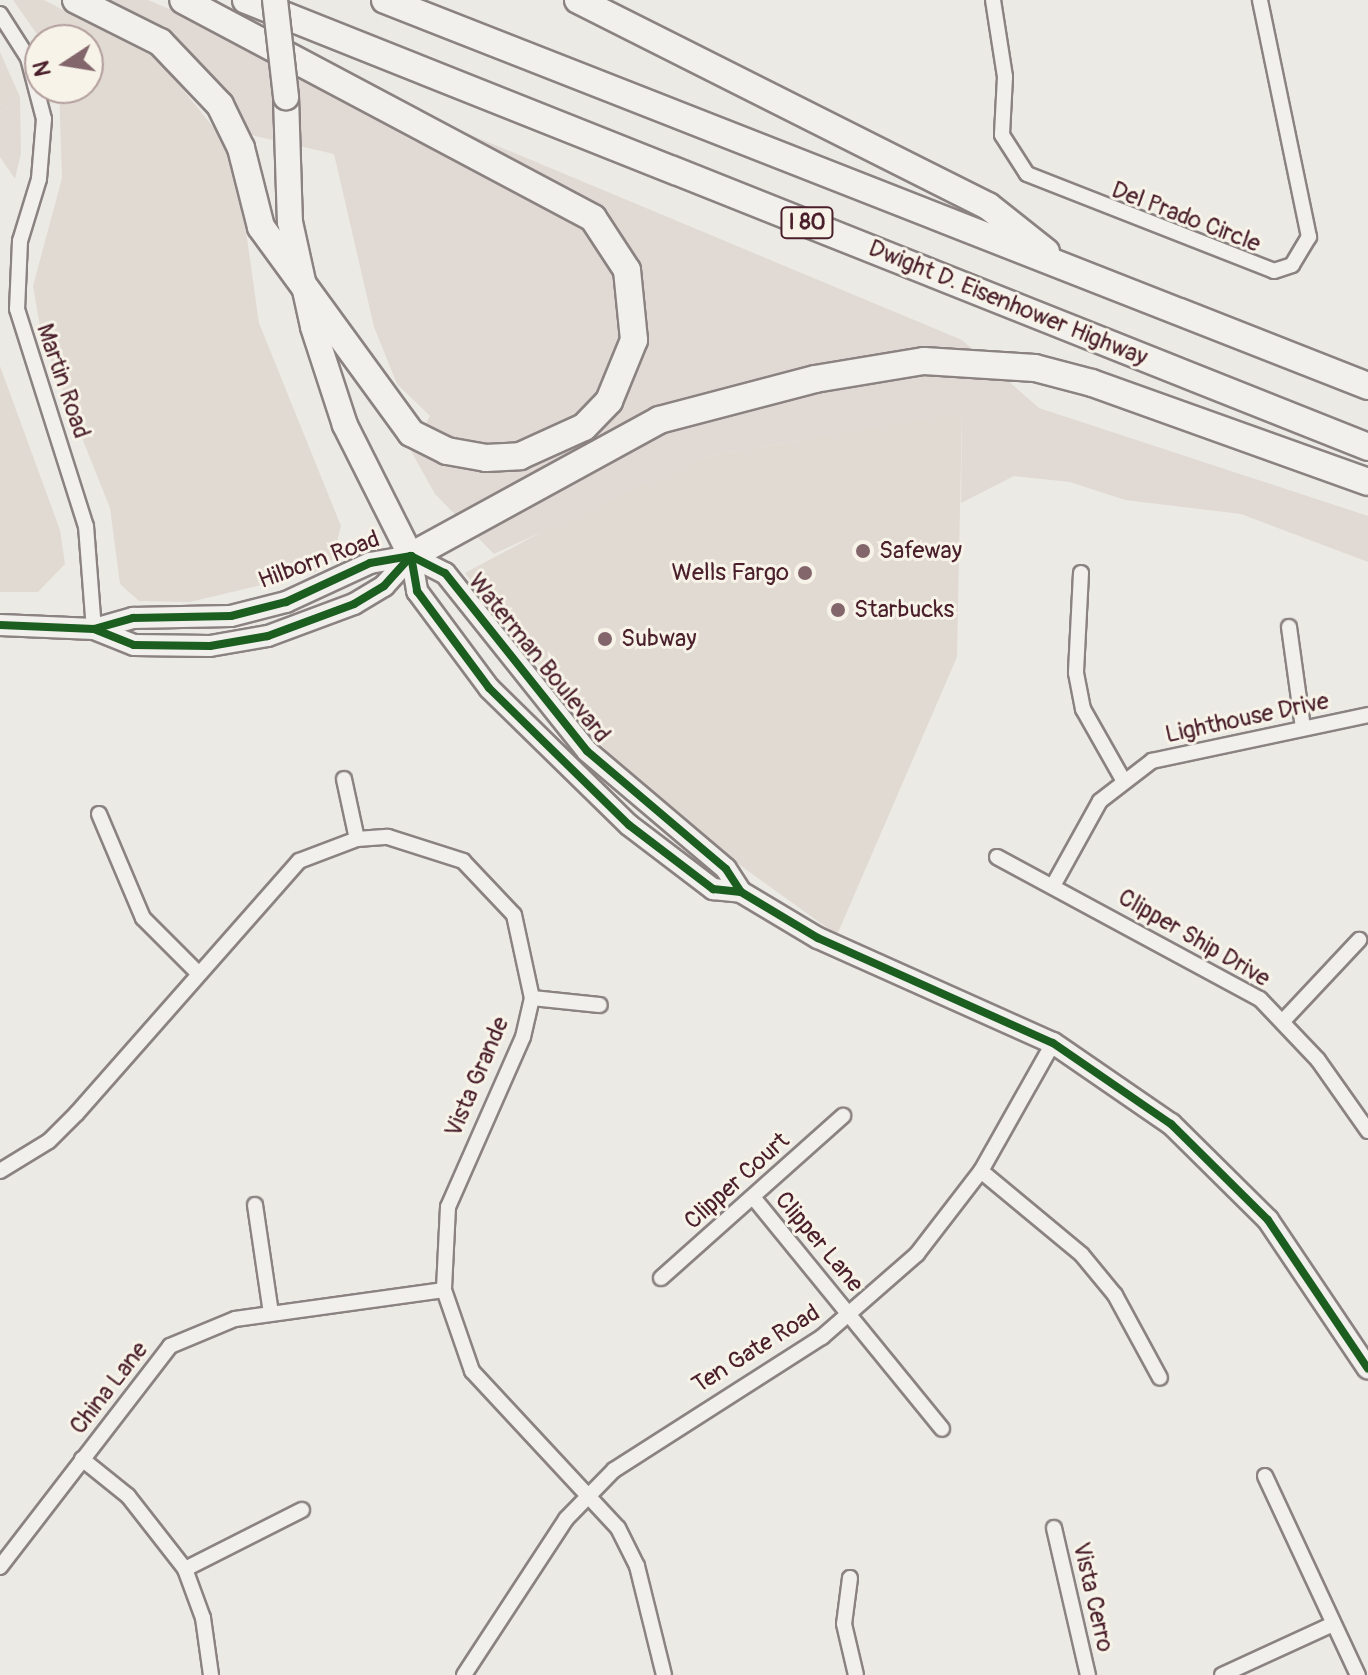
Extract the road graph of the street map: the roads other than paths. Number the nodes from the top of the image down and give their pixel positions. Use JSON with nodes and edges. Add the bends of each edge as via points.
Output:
{"nodes":[{"id":1,"x":76,"y":0,"type":"edge"},
{"id":2,"x":183,"y":0,"type":"edge"},
{"id":3,"x":246,"y":0,"type":"edge"},
{"id":4,"x":275,"y":0,"type":"edge"},
{"id":5,"x":385,"y":0,"type":"edge"},
{"id":6,"x":578,"y":0,"type":"edge"},
{"id":7,"x":993,"y":0,"type":"edge"},
{"id":8,"x":1260,"y":0,"type":"edge"},
{"id":9,"x":0,"y":14,"type":"edge"},
{"id":10,"x":1059,"y":263,"type":"junction"},
{"id":11,"x":301,"y":282,"type":"junction"},
{"id":12,"x":1368,"y":386,"type":"edge"},
{"id":13,"x":1368,"y":447,"type":"edge"},
{"id":14,"x":1368,"y":482,"type":"edge"},
{"id":15,"x":411,"y":556,"type":"junction"},
{"id":16,"x":1081,"y":573,"type":"dead end"},
{"id":17,"x":0,"y":625,"type":"edge"},
{"id":18,"x":1289,"y":627,"type":"dead end"},
{"id":19,"x":94,"y":629,"type":"junction"},
{"id":20,"x":1368,"y":715,"type":"edge"},
{"id":21,"x":1303,"y":728,"type":"junction"},
{"id":22,"x":1122,"y":778,"type":"junction"},
{"id":23,"x":344,"y":779,"type":"dead end"},
{"id":24,"x":99,"y":814,"type":"dead end"},
{"id":25,"x":357,"y":839,"type":"junction"},
{"id":26,"x":997,"y":857,"type":"dead end"},
{"id":27,"x":1054,"y":884,"type":"junction"},
{"id":28,"x":741,"y":892,"type":"junction"},
{"id":29,"x":1359,"y":940,"type":"dead end"},
{"id":30,"x":197,"y":972,"type":"junction"},
{"id":31,"x":532,"y":998,"type":"junction"},
{"id":32,"x":600,"y":1005,"type":"dead end"},
{"id":33,"x":1284,"y":1020,"type":"junction"},
{"id":34,"x":1053,"y":1043,"type":"junction"},
{"id":35,"x":843,"y":1116,"type":"dead end"},
{"id":36,"x":1368,"y":1131,"type":"edge"},
{"id":37,"x":0,"y":1171,"type":"edge"},
{"id":38,"x":981,"y":1171,"type":"junction"},
{"id":39,"x":753,"y":1197,"type":"junction"},
{"id":40,"x":255,"y":1205,"type":"dead end"},
{"id":41,"x":661,"y":1278,"type":"dead end"},
{"id":42,"x":444,"y":1290,"type":"junction"},
{"id":43,"x":271,"y":1313,"type":"junction"},
{"id":44,"x":850,"y":1315,"type":"junction"},
{"id":45,"x":1368,"y":1369,"type":"edge"},
{"id":46,"x":1160,"y":1378,"type":"dead end"},
{"id":47,"x":942,"y":1429,"type":"dead end"},
{"id":48,"x":82,"y":1459,"type":"junction"},
{"id":49,"x":1265,"y":1476,"type":"dead end"},
{"id":50,"x":589,"y":1494,"type":"junction"},
{"id":51,"x":302,"y":1510,"type":"dead end"},
{"id":52,"x":1054,"y":1528,"type":"dead end"},
{"id":53,"x":0,"y":1567,"type":"edge"},
{"id":54,"x":185,"y":1569,"type":"junction"},
{"id":55,"x":850,"y":1578,"type":"dead end"},
{"id":56,"x":1333,"y":1624,"type":"junction"},
{"id":57,"x":211,"y":1675,"type":"edge"},
{"id":58,"x":464,"y":1675,"type":"edge"},
{"id":59,"x":664,"y":1675,"type":"edge"},
{"id":60,"x":856,"y":1675,"type":"edge"},
{"id":61,"x":1088,"y":1675,"type":"edge"},
{"id":62,"x":1222,"y":1675,"type":"edge"},
{"id":63,"x":1358,"y":1675,"type":"edge"}],
"edges":[{"from":1,"to":11,"type":"highway","via":[[160,42],[220,105],[241,148],[261,227]]},
{"from":2,"to":11,"type":"highway","via":[[593,218],[627,270],[634,340],[609,401],[584,427],[520,456],[460,453],[411,433],[394,417],[358,355]]},
{"from":3,"to":13,"type":"highway","name":"Dwight D. Eisenhower Highway","number":"I 80"},
{"from":4,"to":11,"type":"main road","name":"Waterman Boulevard","bridge":true,"via":[[286,97],[282,147]]},
{"from":5,"to":10,"type":"highway","number":"I 80"},
{"from":6,"to":10,"type":"highway","via":[[988,206]]},
{"from":7,"to":8,"type":"street","name":"Del Prado Circle","via":[[1005,77],[1002,135],[1027,174],[1274,271],[1292,265],[1309,237]]},
{"from":9,"to":19,"type":"street","name":"Martin Road","via":[[28,58],[44,119],[39,179],[20,241],[17,309],[86,526]]},
{"from":10,"to":12,"type":"highway","number":"I 80"},
{"from":11,"to":15,"type":"main road","name":"Waterman Boulevard","via":[[345,425]]},
{"from":14,"to":15,"type":"highway","via":[[1092,383],[1035,368],[924,361],[815,379],[659,420]]},
{"from":15,"to":19,"type":"main road","name":"Hilborn Road","via":[[370,563],[259,610],[133,618]]},
{"from":15,"to":19,"type":"main road","name":"Hilborn Road","via":[[384,586],[354,604],[268,636],[147,646]]},
{"from":15,"to":28,"type":"main road","name":"Waterman Boulevard","via":[[445,573],[587,751],[726,869]]},
{"from":15,"to":28,"type":"main road","name":"Waterman Boulevard","via":[[417,591],[520,724],[662,852],[713,889]]},
{"from":16,"to":22,"type":"street","via":[[1076,673],[1083,709]]},
{"from":17,"to":19,"type":"main road","name":"Hilborn Road"},
{"from":18,"to":21,"type":"street"},
{"from":20,"to":21,"type":"street","name":"Lighthouse Drive"},
{"from":21,"to":22,"type":"street","name":"Lighthouse Drive","via":[[1152,761]]},
{"from":22,"to":27,"type":"street","name":"Lighthouse Drive","via":[[1078,833]]},
{"from":23,"to":25,"type":"street"},
{"from":24,"to":30,"type":"street","via":[[143,918]]},
{"from":25,"to":30,"type":"street","name":"Vista Grande","via":[[290,868]]},
{"from":25,"to":31,"type":"street","name":"Vista Grande","via":[[425,843],[491,884],[522,936]]},
{"from":26,"to":27,"type":"street","name":"Clipper Ship Drive"},
{"from":27,"to":33,"type":"street","name":"Clipper Ship Drive","via":[[1217,971]]},
{"from":28,"to":34,"type":"main road","name":"Waterman Boulevard","via":[[818,938]]},
{"from":29,"to":33,"type":"street"},
{"from":30,"to":37,"type":"street","name":"Vista Grande","via":[[67,1122]]},
{"from":31,"to":32,"type":"street"},
{"from":31,"to":42,"type":"street","name":"Vista Grande","via":[[523,1037],[448,1207]]},
{"from":33,"to":36,"type":"street","name":"Clipper Ship Drive"},
{"from":34,"to":38,"type":"street","name":"Ten Gate Road"},
{"from":34,"to":45,"type":"main road","name":"Waterman Boulevard","via":[[1171,1124],[1232,1181],[1310,1273]]},
{"from":35,"to":39,"type":"street","name":"Clipper Court"},
{"from":38,"to":44,"type":"street","name":"Ten Gate Road","via":[[917,1254]]},
{"from":38,"to":46,"type":"street","via":[[1082,1255],[1115,1295]]},
{"from":39,"to":41,"type":"street","name":"Clipper Court"},
{"from":39,"to":44,"type":"street","name":"Clipper Lane"},
{"from":40,"to":43,"type":"street"},
{"from":42,"to":43,"type":"street","name":"China Lane"},
{"from":42,"to":50,"type":"street","name":"Vista Grande","via":[[472,1371]]},
{"from":43,"to":48,"type":"street","name":"China Lane","via":[[200,1328],[170,1346]]},
{"from":44,"to":47,"type":"street","name":"Clipper Lane"},
{"from":44,"to":50,"type":"street","name":"Ten Gate Road","via":[[649,1442]]},
{"from":48,"to":53,"type":"street","name":"China Lane"},
{"from":48,"to":54,"type":"street","via":[[128,1496]]},
{"from":49,"to":56,"type":"street"},
{"from":50,"to":58,"type":"street","name":"Ten Gate Road"},
{"from":50,"to":59,"type":"street","name":"Vista Grande","via":[[637,1566]]},
{"from":51,"to":54,"type":"street"},
{"from":52,"to":61,"type":"street","name":"Vista Cerro"},
{"from":54,"to":57,"type":"street","via":[[203,1618]]},
{"from":55,"to":60,"type":"street","via":[[844,1624]]},
{"from":56,"to":62,"type":"street"},
{"from":56,"to":63,"type":"street"}]}
